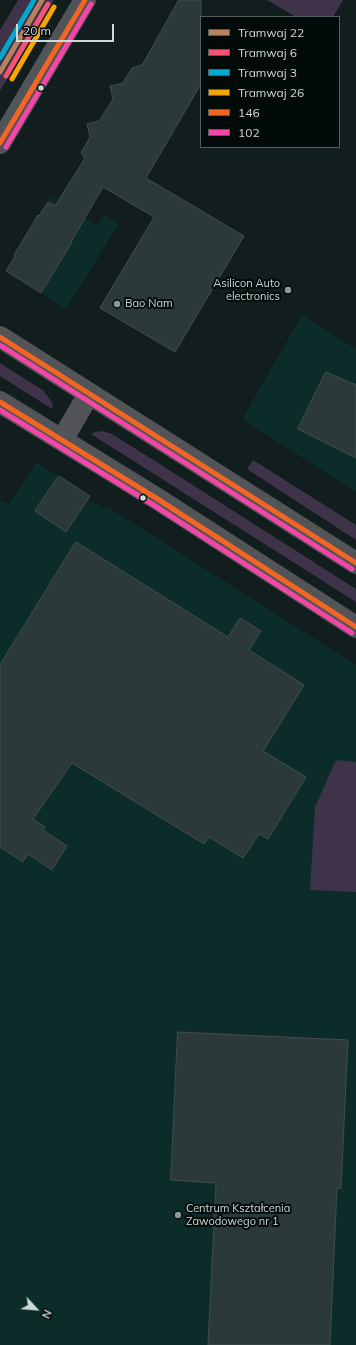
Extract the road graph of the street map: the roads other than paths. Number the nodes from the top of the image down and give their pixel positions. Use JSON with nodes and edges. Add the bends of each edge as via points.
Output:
{"nodes":[{"id":1,"x":85,"y":0,"type":"edge"},
{"id":2,"x":0,"y":143,"type":"edge"},
{"id":3,"x":0,"y":337,"type":"edge"},
{"id":4,"x":90,"y":394,"type":"junction"},
{"id":5,"x":0,"y":402,"type":"edge"},
{"id":6,"x":62,"y":440,"type":"junction"},
{"id":7,"x":356,"y":563,"type":"edge"},
{"id":8,"x":356,"y":627,"type":"edge"}],
"edges":[{"from":1,"to":2,"type":"main road"},
{"from":3,"to":4,"type":"street"},
{"from":4,"to":6,"type":"street"},
{"from":4,"to":7,"type":"street"},
{"from":5,"to":6,"type":"street"},
{"from":6,"to":8,"type":"street"}]}
